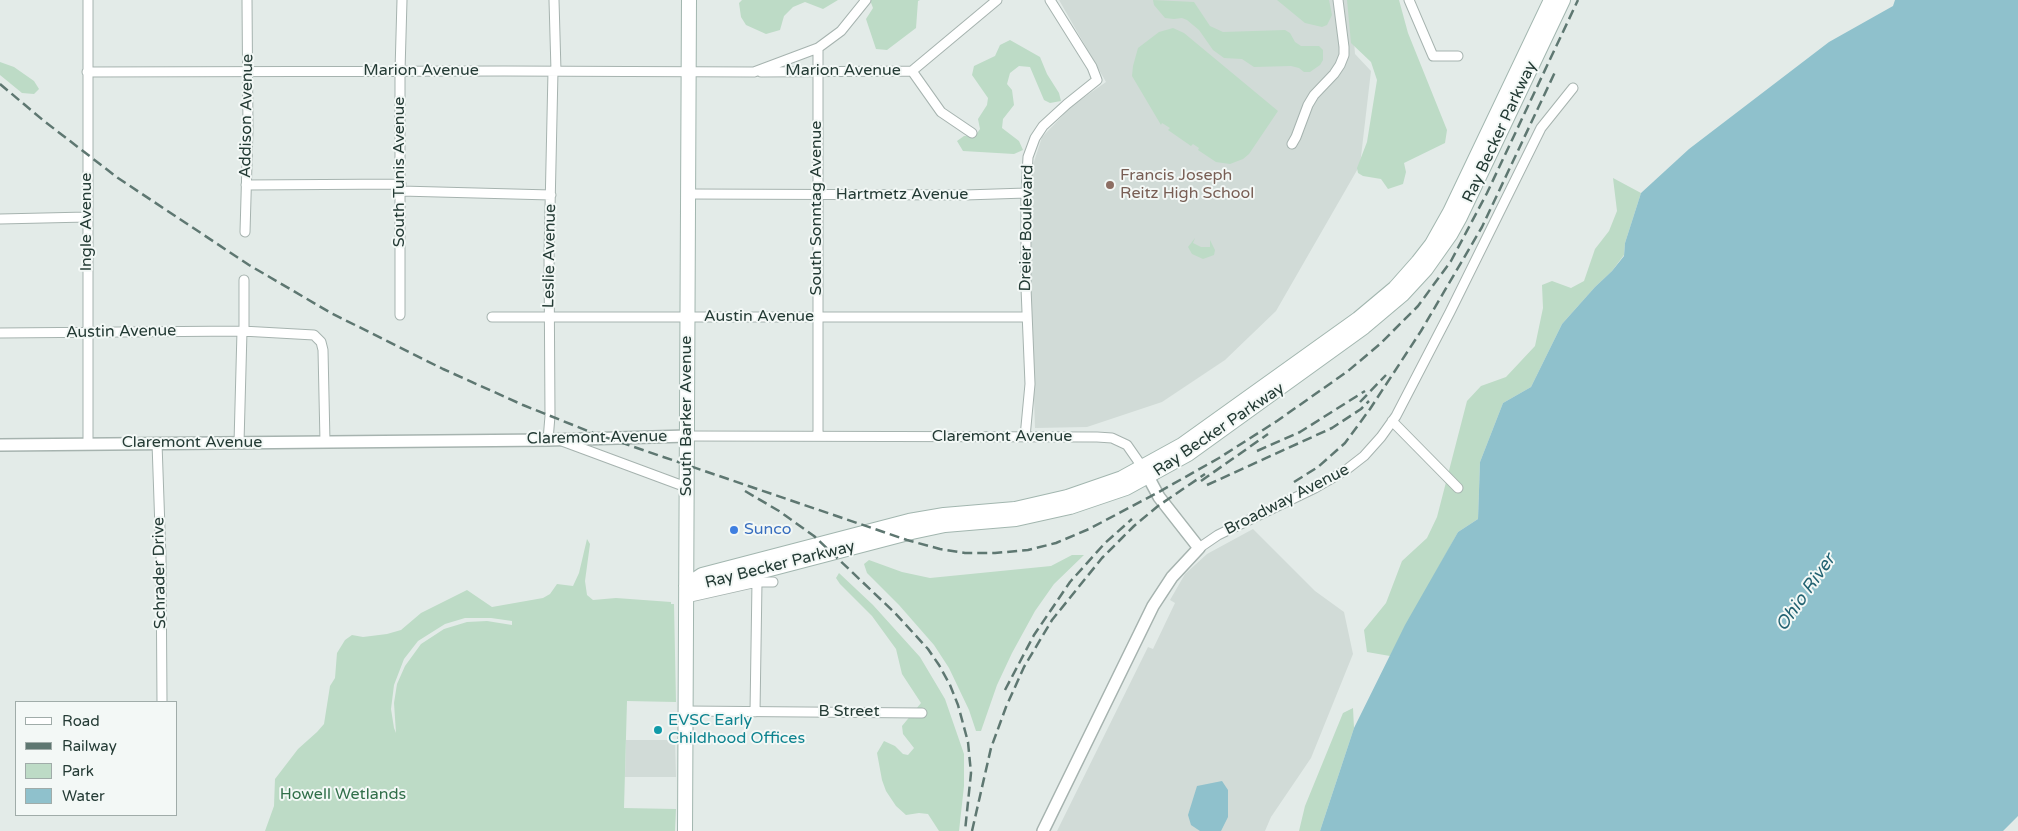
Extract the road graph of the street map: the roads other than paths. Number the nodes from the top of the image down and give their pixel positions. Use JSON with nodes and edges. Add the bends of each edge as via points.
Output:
{"nodes":[{"id":1,"x":88,"y":0,"type":"edge"},
{"id":2,"x":247,"y":0,"type":"edge"},
{"id":3,"x":402,"y":0,"type":"edge"},
{"id":4,"x":554,"y":0,"type":"edge"},
{"id":5,"x":688,"y":0,"type":"edge"},
{"id":6,"x":866,"y":0,"type":"edge"},
{"id":7,"x":998,"y":0,"type":"edge"},
{"id":8,"x":1050,"y":0,"type":"edge"},
{"id":9,"x":1338,"y":0,"type":"edge"},
{"id":10,"x":1409,"y":0,"type":"edge"},
{"id":11,"x":1551,"y":0,"type":"edge"},
{"id":12,"x":1563,"y":0,"type":"edge"},
{"id":13,"x":818,"y":48,"type":"junction"},
{"id":14,"x":1458,"y":56,"type":"dead end"},
{"id":15,"x":400,"y":71,"type":"junction"},
{"id":16,"x":554,"y":71,"type":"junction"},
{"id":17,"x":818,"y":71,"type":"junction"},
{"id":18,"x":912,"y":71,"type":"junction"},
{"id":19,"x":88,"y":72,"type":"junction"},
{"id":20,"x":248,"y":72,"type":"junction"},
{"id":21,"x":688,"y":72,"type":"junction"},
{"id":22,"x":754,"y":72,"type":"junction"},
{"id":23,"x":1573,"y":88,"type":"dead end"},
{"id":24,"x":972,"y":134,"type":"dead end"},
{"id":25,"x":1292,"y":144,"type":"dead end"},
{"id":26,"x":246,"y":185,"type":"junction"},
{"id":27,"x":401,"y":188,"type":"junction"},
{"id":28,"x":1026,"y":193,"type":"junction"},
{"id":29,"x":688,"y":194,"type":"junction"},
{"id":30,"x":818,"y":194,"type":"junction"},
{"id":31,"x":551,"y":195,"type":"junction"},
{"id":32,"x":87,"y":218,"type":"junction"},
{"id":33,"x":0,"y":219,"type":"edge"},
{"id":34,"x":244,"y":232,"type":"dead end"},
{"id":35,"x":244,"y":280,"type":"dead end"},
{"id":36,"x":400,"y":315,"type":"dead end"},
{"id":37,"x":550,"y":316,"type":"junction"},
{"id":38,"x":687,"y":316,"type":"junction"},
{"id":39,"x":492,"y":317,"type":"dead end"},
{"id":40,"x":817,"y":317,"type":"junction"},
{"id":41,"x":1027,"y":317,"type":"junction"},
{"id":42,"x":243,"y":331,"type":"junction"},
{"id":43,"x":88,"y":332,"type":"junction"},
{"id":44,"x":0,"y":333,"type":"edge"},
{"id":45,"x":1392,"y":421,"type":"junction"},
{"id":46,"x":687,"y":436,"type":"junction"},
{"id":47,"x":818,"y":436,"type":"junction"},
{"id":48,"x":1025,"y":437,"type":"junction"},
{"id":49,"x":553,"y":440,"type":"junction"},
{"id":50,"x":325,"y":442,"type":"junction"},
{"id":51,"x":157,"y":443,"type":"junction"},
{"id":52,"x":240,"y":443,"type":"junction"},
{"id":53,"x":88,"y":444,"type":"junction"},
{"id":54,"x":0,"y":445,"type":"edge"},
{"id":55,"x":1146,"y":472,"type":"junction"},
{"id":56,"x":686,"y":487,"type":"junction"},
{"id":57,"x":1458,"y":488,"type":"dead end"},
{"id":58,"x":1199,"y":548,"type":"junction"},
{"id":59,"x":756,"y":582,"type":"junction"},
{"id":60,"x":773,"y":582,"type":"dead end"},
{"id":61,"x":686,"y":592,"type":"junction"},
{"id":62,"x":162,"y":701,"type":"edge"},
{"id":63,"x":686,"y":711,"type":"junction"},
{"id":64,"x":755,"y":712,"type":"junction"},
{"id":65,"x":922,"y":714,"type":"dead end"},
{"id":66,"x":685,"y":831,"type":"edge"},
{"id":67,"x":1043,"y":831,"type":"edge"}],
"edges":[{"from":1,"to":19,"type":"street","name":"Ingle Avenue"},
{"from":2,"to":20,"type":"street","name":"Addison Avenue"},
{"from":3,"to":15,"type":"street","name":"South Tunis Avenue"},
{"from":4,"to":16,"type":"street","name":"Leslie Avenue"},
{"from":5,"to":21,"type":"main road","name":"South Barker Avenue"},
{"from":6,"to":13,"type":"street","via":[[841,30]]},
{"from":7,"to":18,"type":"street","name":"Marion Avenue"},
{"from":8,"to":28,"type":"street","name":"Dreier Boulevard","via":[[1097,80],[1053,116],[1035,138],[1028,157]]},
{"from":9,"to":25,"type":"street","via":[[1344,55],[1334,74],[1311,100]]},
{"from":10,"to":14,"type":"street","via":[[1432,56]]},
{"from":11,"to":55,"type":"main road","name":"Ray Becker Parkway","via":[[1450,212],[1432,244],[1408,274],[1378,303]]},
{"from":12,"to":55,"type":"main road","name":"Ray Becker Parkway","via":[[1460,217],[1416,281],[1384,311],[1188,454]]},
{"from":13,"to":17,"type":"street","name":"South Sonntag Avenue"},
{"from":13,"to":22,"type":"street","name":"Marion Avenue"},
{"from":15,"to":16,"type":"street","name":"Marion Avenue"},
{"from":15,"to":20,"type":"street","name":"Marion Avenue"},
{"from":15,"to":27,"type":"street","name":"South Tunis Avenue"},
{"from":16,"to":21,"type":"street","name":"Marion Avenue"},
{"from":16,"to":31,"type":"street","name":"Leslie Avenue"},
{"from":17,"to":18,"type":"street","name":"Marion Avenue"},
{"from":17,"to":22,"type":"street","name":"Marion Avenue"},
{"from":17,"to":30,"type":"street","name":"South Sonntag Avenue"},
{"from":18,"to":24,"type":"street","via":[[942,112]]},
{"from":19,"to":20,"type":"street","name":"Marion Avenue"},
{"from":19,"to":32,"type":"street","name":"Ingle Avenue"},
{"from":20,"to":26,"type":"street","name":"Addison Avenue"},
{"from":21,"to":22,"type":"street","name":"Marion Avenue"},
{"from":21,"to":29,"type":"main road","name":"South Barker Avenue"},
{"from":23,"to":45,"type":"street","name":"Broadway Avenue","via":[[1541,128]]},
{"from":26,"to":27,"type":"street"},
{"from":26,"to":34,"type":"street","name":"Addison Avenue"},
{"from":27,"to":31,"type":"street"},
{"from":27,"to":36,"type":"street","name":"South Tunis Avenue"},
{"from":28,"to":30,"type":"street","name":"Hartmetz Avenue"},
{"from":28,"to":41,"type":"street","name":"Dreier Boulevard"},
{"from":29,"to":30,"type":"street","name":"Hartmetz Avenue"},
{"from":29,"to":38,"type":"main road","name":"South Barker Avenue"},
{"from":30,"to":40,"type":"street","name":"South Sonntag Avenue"},
{"from":31,"to":37,"type":"street","name":"Leslie Avenue"},
{"from":32,"to":33,"type":"street"},
{"from":32,"to":43,"type":"street","name":"Ingle Avenue"},
{"from":35,"to":42,"type":"street"},
{"from":37,"to":38,"type":"street","name":"Austin Avenue"},
{"from":37,"to":39,"type":"street","name":"Austin Avenue"},
{"from":37,"to":49,"type":"street","name":"Leslie Avenue"},
{"from":38,"to":40,"type":"street","name":"Austin Avenue"},
{"from":38,"to":46,"type":"main road","name":"South Barker Avenue"},
{"from":40,"to":41,"type":"street","name":"Austin Avenue"},
{"from":40,"to":47,"type":"street","name":"South Sonntag Avenue"},
{"from":41,"to":48,"type":"street","name":"Dreier Boulevard","via":[[1030,384]]},
{"from":42,"to":43,"type":"street","name":"Austin Avenue"},
{"from":42,"to":50,"type":"street","name":"Austin Avenue","via":[[308,334],[318,338],[323,350]]},
{"from":42,"to":52,"type":"street"},
{"from":43,"to":44,"type":"street","name":"Austin Avenue"},
{"from":43,"to":53,"type":"street","name":"Ingle Avenue"},
{"from":45,"to":57,"type":"street"},
{"from":45,"to":58,"type":"street","name":"Broadway Avenue","via":[[1374,445],[1346,470],[1218,535]]},
{"from":46,"to":47,"type":"street","name":"Claremont Avenue"},
{"from":46,"to":49,"type":"street","name":"Claremont Avenue"},
{"from":46,"to":56,"type":"main road","name":"South Barker Avenue"},
{"from":47,"to":48,"type":"street","name":"Claremont Avenue"},
{"from":48,"to":55,"type":"street","name":"Claremont Avenue","via":[[1112,438],[1128,446]]},
{"from":49,"to":50,"type":"street","name":"Claremont Avenue"},
{"from":49,"to":56,"type":"street"},
{"from":50,"to":52,"type":"street","name":"Claremont Avenue"},
{"from":51,"to":52,"type":"street","name":"Claremont Avenue"},
{"from":51,"to":53,"type":"street","name":"Claremont Avenue"},
{"from":51,"to":62,"type":"street","name":"Schrader Drive"},
{"from":53,"to":54,"type":"street","name":"Claremont Avenue"},
{"from":55,"to":58,"type":"street","name":"Claremont Avenue","via":[[1159,497]]},
{"from":55,"to":61,"type":"main road","name":"Ray Becker Parkway","via":[[1108,495],[1047,513],[912,532]]},
{"from":56,"to":61,"type":"main road","name":"South Barker Avenue"},
{"from":58,"to":67,"type":"street","name":"Broadway Avenue","via":[[1172,577],[1153,606]]},
{"from":59,"to":60,"type":"street"},
{"from":59,"to":61,"type":"street"},
{"from":59,"to":64,"type":"street"},
{"from":61,"to":63,"type":"main road","name":"South Barker Avenue"},
{"from":63,"to":64,"type":"street","name":"B Street"},
{"from":63,"to":66,"type":"main road","name":"South Barker Avenue"},
{"from":64,"to":65,"type":"street","name":"B Street"}]}
